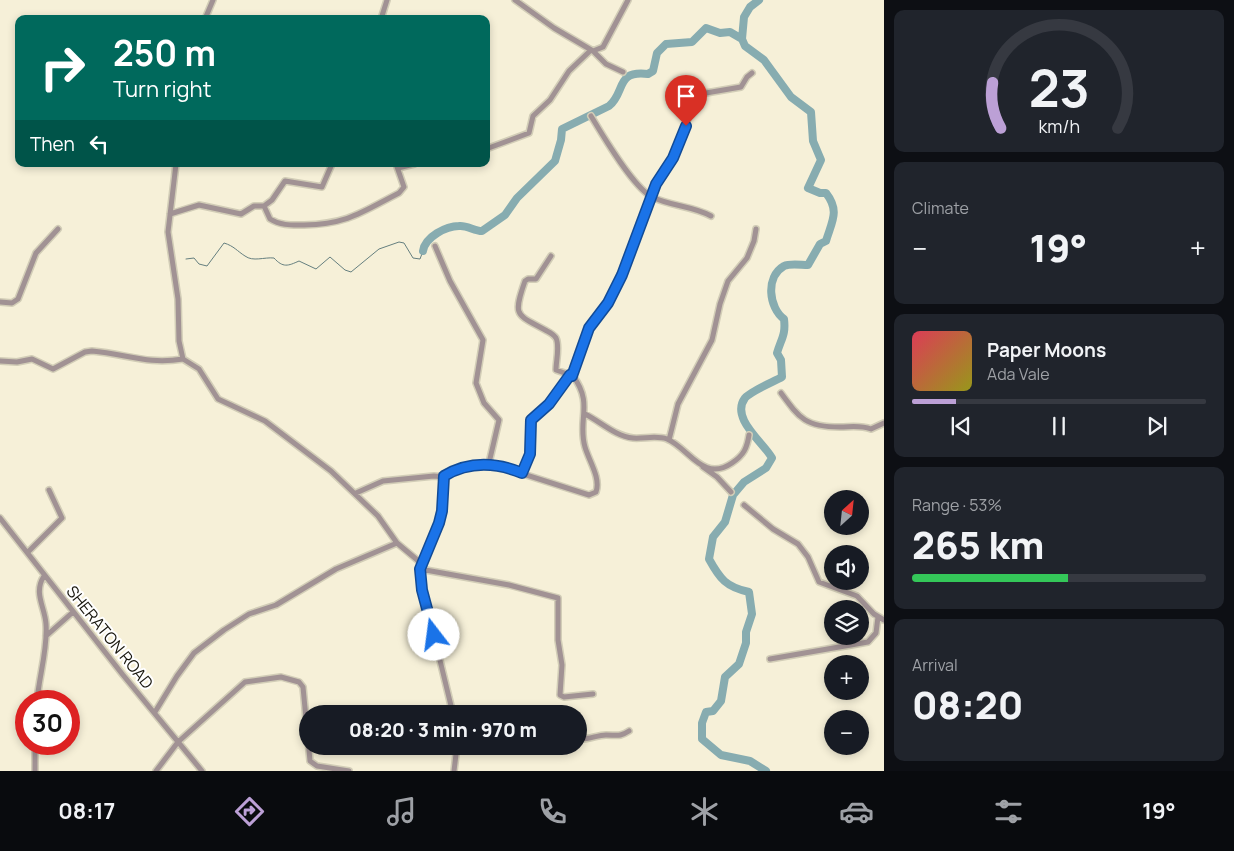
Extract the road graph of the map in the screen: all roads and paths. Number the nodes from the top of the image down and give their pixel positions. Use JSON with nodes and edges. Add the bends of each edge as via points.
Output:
{"nodes":[{"id":1,"x":213,"y":0,"type":"edge"},
{"id":2,"x":387,"y":0,"type":"edge"},
{"id":3,"x":515,"y":0,"type":"edge"},
{"id":4,"x":628,"y":0,"type":"edge"},
{"id":5,"x":207,"y":15,"type":"edge"},
{"id":6,"x":382,"y":15,"type":"edge"},
{"id":7,"x":592,"y":50,"type":"junction"},
{"id":8,"x":623,"y":72,"type":"dead end"},
{"id":9,"x":752,"y":73,"type":"dead end"},
{"id":10,"x":591,"y":116,"type":"dead end"},
{"id":11,"x":490,"y":148,"type":"edge"},
{"id":12,"x":176,"y":167,"type":"edge"},
{"id":13,"x":331,"y":167,"type":"edge"},
{"id":14,"x":397,"y":167,"type":"edge"},
{"id":15,"x":652,"y":197,"type":"junction"},
{"id":16,"x":264,"y":206,"type":"junction"},
{"id":17,"x":170,"y":214,"type":"junction"},
{"id":18,"x":711,"y":216,"type":"dead end"},
{"id":19,"x":58,"y":228,"type":"dead end"},
{"id":20,"x":756,"y":230,"type":"dead end"},
{"id":21,"x":435,"y":246,"type":"dead end"},
{"id":22,"x":551,"y":256,"type":"dead end"},
{"id":23,"x":0,"y":302,"type":"edge"},
{"id":24,"x":183,"y":359,"type":"junction"},
{"id":25,"x":0,"y":361,"type":"edge"},
{"id":26,"x":571,"y":376,"type":"junction"},
{"id":27,"x":781,"y":393,"type":"dead end"},
{"id":28,"x":585,"y":414,"type":"junction"},
{"id":29,"x":884,"y":423,"type":"edge"},
{"id":30,"x":749,"y":434,"type":"dead end"},
{"id":31,"x":670,"y":440,"type":"junction"},
{"id":32,"x":697,"y":462,"type":"junction"},
{"id":33,"x":489,"y":463,"type":"junction"},
{"id":34,"x":522,"y":473,"type":"junction"},
{"id":35,"x":444,"y":477,"type":"junction"},
{"id":36,"x":49,"y":490,"type":"dead end"},
{"id":37,"x":731,"y":492,"type":"dead end"},
{"id":38,"x":356,"y":493,"type":"junction"},
{"id":39,"x":744,"y":505,"type":"dead end"},
{"id":40,"x":0,"y":518,"type":"edge"},
{"id":41,"x":397,"y":543,"type":"junction"},
{"id":42,"x":28,"y":552,"type":"junction"},
{"id":43,"x":421,"y":566,"type":"junction"},
{"id":44,"x":44,"y":576,"type":"junction"},
{"id":45,"x":73,"y":612,"type":"junction"},
{"id":46,"x":878,"y":617,"type":"junction"},
{"id":47,"x":884,"y":620,"type":"edge"},
{"id":48,"x":46,"y":636,"type":"junction"},
{"id":49,"x":770,"y":659,"type":"dead end"},
{"id":50,"x":39,"y":690,"type":"edge"},
{"id":51,"x":593,"y":694,"type":"dead end"},
{"id":52,"x":451,"y":705,"type":"edge"},
{"id":53,"x":155,"y":712,"type":"junction"},
{"id":54,"x":629,"y":731,"type":"dead end"},
{"id":55,"x":587,"y":738,"type":"edge"},
{"id":56,"x":178,"y":742,"type":"junction"},
{"id":57,"x":35,"y":755,"type":"edge"},
{"id":58,"x":456,"y":755,"type":"edge"},
{"id":59,"x":35,"y":771,"type":"edge"},
{"id":60,"x":156,"y":771,"type":"edge"},
{"id":61,"x":202,"y":771,"type":"edge"},
{"id":62,"x":349,"y":771,"type":"edge"},
{"id":63,"x":454,"y":771,"type":"edge"}],
"edges":[{"from":1,"to":5,"type":"street"},
{"from":2,"to":6,"type":"street"},
{"from":3,"to":7,"type":"street"},
{"from":4,"to":7,"type":"street","via":[[604,47]]},
{"from":7,"to":8,"type":"street","via":[[606,64]]},
{"from":7,"to":11,"type":"street","via":[[570,71],[534,116],[529,133]]},
{"from":9,"to":15,"type":"street","via":[[741,87],[700,94],[694,99],[680,144],[656,184]]},
{"from":10,"to":15,"type":"street","via":[[632,177]]},
{"from":12,"to":17,"type":"street"},
{"from":13,"to":16,"type":"street","via":[[322,187],[285,181]]},
{"from":14,"to":16,"type":"street","via":[[405,185],[399,193],[341,222],[282,224],[270,219]]},
{"from":15,"to":18,"type":"street"},
{"from":15,"to":26,"type":"street","via":[[622,275],[608,303],[589,328]]},
{"from":16,"to":17,"type":"street","via":[[254,206],[238,214],[199,205]]},
{"from":17,"to":24,"type":"street","via":[[169,246]]},
{"from":19,"to":23,"type":"street","via":[[32,261],[18,298],[12,303]]},
{"from":20,"to":31,"type":"street","via":[[749,253],[728,281],[712,340],[678,404]]},
{"from":21,"to":33,"type":"street","via":[[450,281],[483,340],[476,383],[484,403],[499,420]]},
{"from":22,"to":26,"type":"street","via":[[536,279],[525,281],[518,312],[525,320],[554,335],[558,343],[556,370]]},
{"from":24,"to":25,"type":"street","via":[[142,361],[92,351],[84,352],[58,369],[32,359]]},
{"from":24,"to":38,"type":"street","via":[[199,369],[218,398],[274,427]]},
{"from":26,"to":28,"type":"street","via":[[582,390]]},
{"from":26,"to":34,"type":"street","via":[[549,404],[531,420],[530,454]]},
{"from":27,"to":29,"type":"street","via":[[802,420],[814,425],[871,429]]},
{"from":28,"to":31,"type":"street","via":[[623,436]]},
{"from":28,"to":34,"type":"street","via":[[583,441],[596,476],[596,492],[589,495]]},
{"from":30,"to":32,"type":"street","via":[[745,451],[727,466],[719,469]]},
{"from":31,"to":32,"type":"street"},
{"from":32,"to":37,"type":"street"},
{"from":33,"to":34,"type":"street"},
{"from":33,"to":35,"type":"street","via":[[470,466]]},
{"from":35,"to":38,"type":"street","via":[[383,481]]},
{"from":35,"to":43,"type":"street","via":[[439,523]]},
{"from":36,"to":42,"type":"street","via":[[62,518]]},
{"from":38,"to":41,"type":"street"},
{"from":39,"to":46,"type":"street","via":[[798,544],[819,582],[857,596]]},
{"from":40,"to":42,"type":"street","name":"SHERATON ROAD"},
{"from":41,"to":43,"type":"street"},
{"from":41,"to":53,"type":"street","via":[[336,569],[276,605],[249,614],[224,630],[194,653]]},
{"from":42,"to":44,"type":"street","name":"SHERATON ROAD"},
{"from":43,"to":51,"type":"street","via":[[558,598],[558,640],[562,665],[560,695]]},
{"from":43,"to":52,"type":"street","via":[[422,590]]},
{"from":44,"to":45,"type":"street","name":"SHERATON ROAD"},
{"from":44,"to":48,"type":"street","via":[[39,593]]},
{"from":45,"to":48,"type":"street"},
{"from":45,"to":53,"type":"street","name":"SHERATON ROAD"},
{"from":46,"to":47,"type":"street"},
{"from":46,"to":49,"type":"street","via":[[876,633],[868,642]]},
{"from":48,"to":50,"type":"street"},
{"from":53,"to":56,"type":"street","name":"SHERATON ROAD"},
{"from":54,"to":55,"type":"street","via":[[619,737],[606,735]]},
{"from":56,"to":60,"type":"street"},
{"from":56,"to":61,"type":"street","name":"SHERATON ROAD"},
{"from":56,"to":62,"type":"street","via":[[245,682],[281,677],[299,682],[303,687],[310,761],[318,766]]},
{"from":57,"to":59,"type":"street"},
{"from":58,"to":63,"type":"street"}]}
